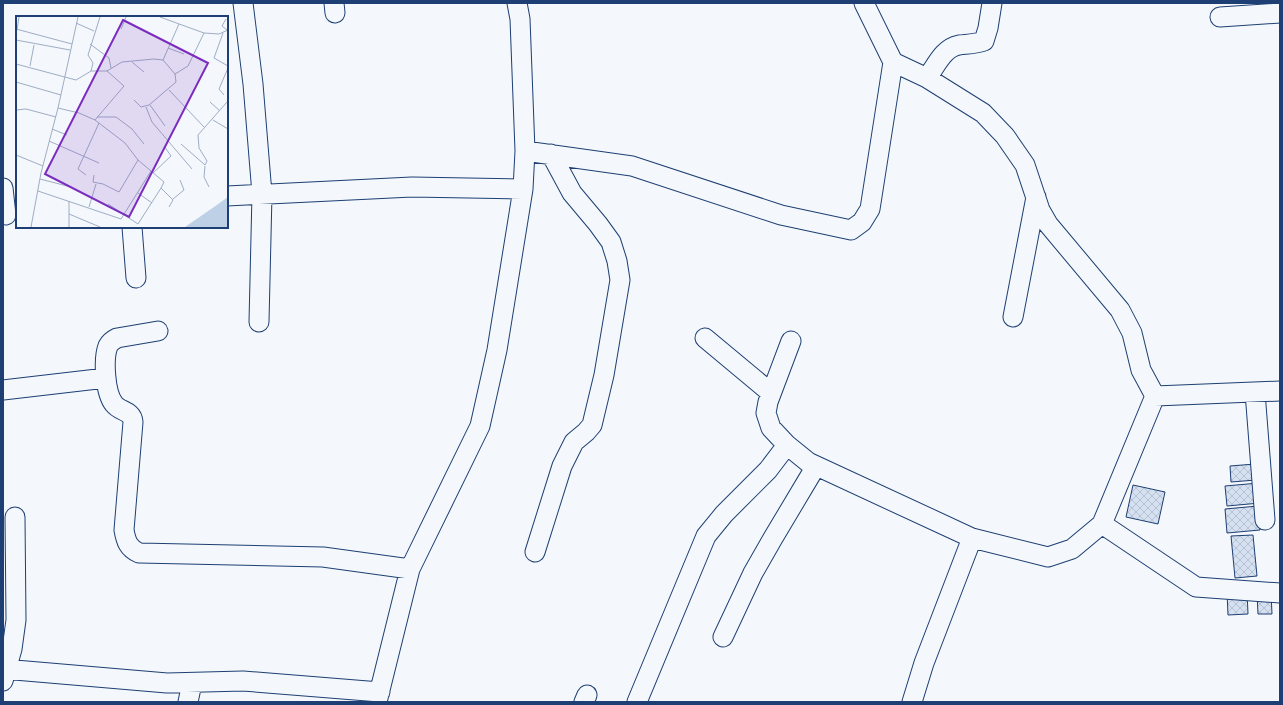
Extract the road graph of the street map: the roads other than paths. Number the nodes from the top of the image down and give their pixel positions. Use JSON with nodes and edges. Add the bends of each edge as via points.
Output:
{"nodes":[{"id":1,"x":242,"y":3,"type":"edge"},
{"id":2,"x":517,"y":3,"type":"edge"},
{"id":3,"x":864,"y":3,"type":"edge"},
{"id":4,"x":992,"y":3,"type":"edge"},
{"id":5,"x":1280,"y":13,"type":"edge"},
{"id":6,"x":1220,"y":17,"type":"dead end"},
{"id":7,"x":893,"y":62,"type":"junction"},
{"id":8,"x":927,"y":78,"type":"junction"},
{"id":9,"x":525,"y":151,"type":"junction"},
{"id":10,"x":551,"y":154,"type":"junction"},
{"id":11,"x":3,"y":188,"type":"edge"},
{"id":12,"x":524,"y":189,"type":"junction"},
{"id":13,"x":262,"y":194,"type":"junction"},
{"id":14,"x":228,"y":196,"type":"edge"},
{"id":15,"x":1036,"y":197,"type":"junction"},
{"id":16,"x":6,"y":215,"type":"dead end"},
{"id":17,"x":132,"y":228,"type":"edge"},
{"id":18,"x":136,"y":278,"type":"dead end"},
{"id":19,"x":1013,"y":316,"type":"dead end"},
{"id":20,"x":259,"y":322,"type":"dead end"},
{"id":21,"x":158,"y":331,"type":"dead end"},
{"id":22,"x":704,"y":338,"type":"dead end"},
{"id":23,"x":791,"y":341,"type":"dead end"},
{"id":24,"x":106,"y":378,"type":"junction"},
{"id":25,"x":3,"y":390,"type":"edge"},
{"id":26,"x":1280,"y":391,"type":"edge"},
{"id":27,"x":1255,"y":392,"type":"junction"},
{"id":28,"x":772,"y":393,"type":"junction"},
{"id":29,"x":1155,"y":396,"type":"junction"},
{"id":30,"x":787,"y":445,"type":"junction"},
{"id":31,"x":816,"y":466,"type":"junction"},
{"id":32,"x":15,"y":517,"type":"dead end"},
{"id":33,"x":1265,"y":520,"type":"dead end"},
{"id":34,"x":1102,"y":524,"type":"junction"},
{"id":35,"x":972,"y":538,"type":"junction"},
{"id":36,"x":535,"y":552,"type":"dead end"},
{"id":37,"x":410,"y":569,"type":"junction"},
{"id":38,"x":1280,"y":594,"type":"edge"},
{"id":39,"x":723,"y":637,"type":"dead end"},
{"id":40,"x":4,"y":673,"type":"edge"},
{"id":41,"x":192,"y":683,"type":"junction"},
{"id":42,"x":378,"y":697,"type":"edge"},
{"id":43,"x":188,"y":702,"type":"edge"},
{"id":44,"x":637,"y":702,"type":"edge"},
{"id":45,"x":912,"y":702,"type":"edge"}],
"edges":[{"from":1,"to":13,"type":"street","via":[[253,84]]},
{"from":2,"to":9,"type":"street","via":[[520,19]]},
{"from":3,"to":7,"type":"street"},
{"from":4,"to":8,"type":"street","via":[[984,40],[980,43],[951,47]]},
{"from":5,"to":6,"type":"street"},
{"from":7,"to":8,"type":"street"},
{"from":7,"to":10,"type":"street","via":[[870,208],[862,222],[851,230],[781,215],[632,166]]},
{"from":8,"to":15,"type":"street","via":[[983,113],[1005,136],[1025,165]]},
{"from":9,"to":10,"type":"street"},
{"from":9,"to":12,"type":"street"},
{"from":10,"to":36,"type":"street","via":[[572,193],[611,242],[620,280],[612,335],[592,425],[574,442],[565,460]]},
{"from":11,"to":16,"type":"street"},
{"from":12,"to":13,"type":"street","via":[[412,187]]},
{"from":12,"to":37,"type":"street","via":[[497,350],[480,426]]},
{"from":13,"to":14,"type":"street"},
{"from":13,"to":20,"type":"street"},
{"from":15,"to":19,"type":"street"},
{"from":15,"to":29,"type":"street","via":[[1048,224],[1120,310],[1132,334],[1141,370]]},
{"from":17,"to":18,"type":"street"},
{"from":21,"to":24,"type":"street","via":[[112,340],[108,346]]},
{"from":22,"to":28,"type":"street"},
{"from":23,"to":28,"type":"street"},
{"from":24,"to":25,"type":"street"},
{"from":24,"to":37,"type":"street","via":[[107,389],[114,405],[133,418],[124,530],[127,544],[133,550],[139,553],[323,557]]},
{"from":26,"to":27,"type":"street"},
{"from":27,"to":29,"type":"street"},
{"from":27,"to":33,"type":"street"},
{"from":28,"to":30,"type":"street","via":[[766,413],[771,428]]},
{"from":29,"to":34,"type":"street"},
{"from":30,"to":31,"type":"street"},
{"from":30,"to":44,"type":"street","via":[[768,470],[706,536]]},
{"from":31,"to":35,"type":"street"},
{"from":31,"to":39,"type":"street","via":[[772,538]]},
{"from":32,"to":40,"type":"street","via":[[16,620],[12,649]]},
{"from":34,"to":35,"type":"street","via":[[1072,549],[1048,557]]},
{"from":34,"to":38,"type":"street","via":[[1196,587]]},
{"from":35,"to":45,"type":"street","via":[[924,663]]},
{"from":37,"to":42,"type":"street"},
{"from":40,"to":41,"type":"street","via":[[166,684]]},
{"from":41,"to":42,"type":"street","via":[[243,682]]},
{"from":41,"to":43,"type":"street"}]}
